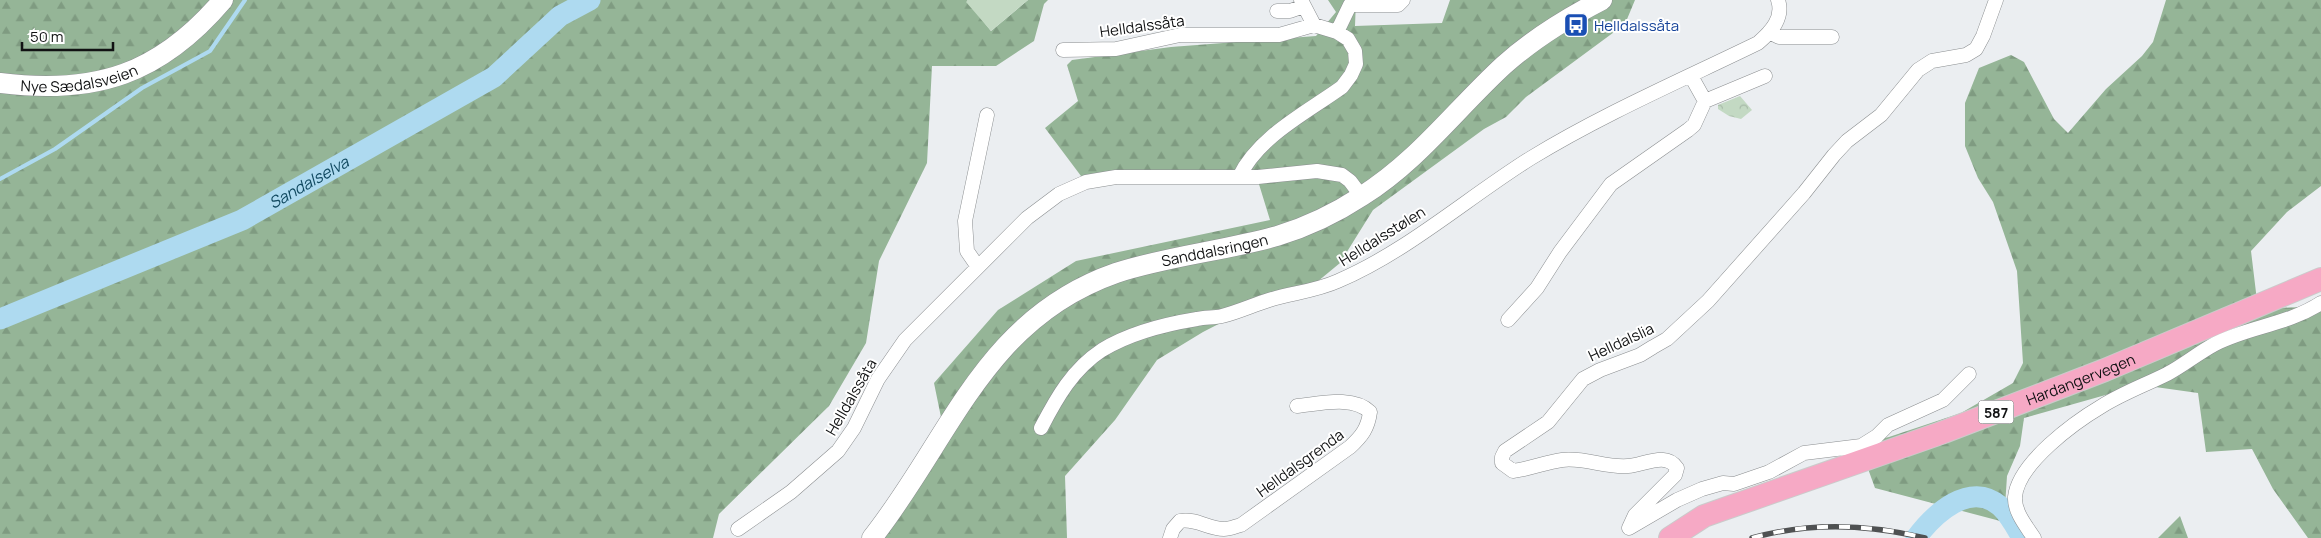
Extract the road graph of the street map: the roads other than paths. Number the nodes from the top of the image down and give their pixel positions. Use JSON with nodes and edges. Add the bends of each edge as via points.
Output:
{"nodes":[{"id":1,"x":223,"y":0,"type":"edge"},
{"id":2,"x":1403,"y":0,"type":"edge"},
{"id":3,"x":1602,"y":0,"type":"edge"},
{"id":4,"x":1778,"y":0,"type":"edge"},
{"id":5,"x":1996,"y":0,"type":"edge"},
{"id":6,"x":1351,"y":2,"type":"edge"},
{"id":7,"x":1302,"y":3,"type":"edge"},
{"id":8,"x":1277,"y":12,"type":"dead end"},
{"id":9,"x":1314,"y":25,"type":"junction"},
{"id":10,"x":1337,"y":32,"type":"junction"},
{"id":11,"x":1771,"y":33,"type":"junction"},
{"id":12,"x":1832,"y":37,"type":"dead end"},
{"id":13,"x":1063,"y":50,"type":"dead end"},
{"id":14,"x":1691,"y":76,"type":"junction"},
{"id":15,"x":1765,"y":76,"type":"dead end"},
{"id":16,"x":0,"y":83,"type":"edge"},
{"id":17,"x":1705,"y":101,"type":"junction"},
{"id":18,"x":987,"y":115,"type":"dead end"},
{"id":19,"x":1239,"y":177,"type":"junction"},
{"id":20,"x":1362,"y":197,"type":"junction"},
{"id":21,"x":978,"y":267,"type":"junction"},
{"id":22,"x":2321,"y":279,"type":"edge"},
{"id":23,"x":2290,"y":292,"type":"junction"},
{"id":24,"x":2321,"y":303,"type":"edge"},
{"id":25,"x":2299,"y":315,"type":"junction"},
{"id":26,"x":1508,"y":320,"type":"dead end"},
{"id":27,"x":1969,"y":374,"type":"dead end"},
{"id":28,"x":1297,"y":406,"type":"dead end"},
{"id":29,"x":1041,"y":428,"type":"dead end"},
{"id":30,"x":1714,"y":486,"type":"junction"},
{"id":31,"x":1721,"y":510,"type":"junction"},
{"id":32,"x":738,"y":529,"type":"dead end"},
{"id":33,"x":872,"y":538,"type":"edge"},
{"id":34,"x":1170,"y":538,"type":"edge"},
{"id":35,"x":1670,"y":538,"type":"edge"},
{"id":36,"x":2034,"y":538,"type":"edge"}],
"edges":[{"from":1,"to":16,"type":"main road","name":"Nye Sædalsveien","via":[[195,30],[169,51],[113,78],[64,86]]},
{"from":2,"to":6,"type":"street","via":[[1398,5]]},
{"from":3,"to":20,"type":"main road","name":"Sanddalsringen","via":[[1562,21],[1526,47],[1492,76],[1418,154]]},
{"from":4,"to":11,"type":"street","via":[[1778,19]]},
{"from":5,"to":30,"type":"street","name":"Helldalslia","via":[[1976,49],[1966,55],[1932,61],[1918,70],[1881,115],[1840,148],[1798,200],[1692,317],[1640,355],[1583,379],[1548,422],[1505,451],[1502,457],[1502,463],[1513,471],[1562,460],[1617,467],[1664,458],[1673,461],[1677,468],[1672,480],[1635,515],[1629,528],[1677,500]]},
{"from":6,"to":10,"type":"street"},
{"from":7,"to":8,"type":"street","via":[[1290,11]]},
{"from":7,"to":9,"type":"street"},
{"from":9,"to":10,"type":"street"},
{"from":9,"to":13,"type":"street","name":"Helldalssåta","via":[[1279,35],[1180,35],[1116,49]]},
{"from":10,"to":19,"type":"street","via":[[1348,39],[1355,51],[1356,64],[1351,75],[1342,87],[1264,142],[1252,154]]},
{"from":11,"to":12,"type":"street","via":[[1779,37]]},
{"from":11,"to":14,"type":"street","name":"Helldalsstølen","via":[[1758,43]]},
{"from":14,"to":17,"type":"street"},
{"from":14,"to":29,"type":"street","name":"Helldalsstølen","via":[[1533,157],[1394,251],[1338,281],[1228,314],[1154,329],[1121,340],[1083,365],[1069,380]]},
{"from":15,"to":17,"type":"street"},
{"from":17,"to":26,"type":"street","via":[[1694,125],[1611,184],[1537,288]]},
{"from":18,"to":21,"type":"street","via":[[965,221],[967,251]]},
{"from":19,"to":20,"type":"street","name":"Helldalssåta","via":[[1330,172],[1350,181]]},
{"from":19,"to":21,"type":"street","name":"Helldalssåta","via":[[1116,177],[1086,182],[1059,194],[1040,208]]},
{"from":20,"to":33,"type":"main road","name":"Sanddalsringen","via":[[1318,220],[1278,235],[1118,273],[1078,290],[1043,311],[1010,339],[986,368]]},
{"from":21,"to":32,"type":"street","name":"Helldalssåta","via":[[905,340],[838,451],[791,492]]},
{"from":22,"to":23,"type":"main road","name":"Hardangervegen","number":"587"},
{"from":23,"to":25,"type":"street"},
{"from":23,"to":31,"type":"main road","name":"Hardangervegen","number":"587","via":[[2104,370],[1941,433]]},
{"from":24,"to":25,"type":"street"},
{"from":25,"to":36,"type":"street","via":[[2215,344],[2168,373],[2103,405],[2056,439],[2033,461],[2015,497],[2017,510]]},
{"from":27,"to":30,"type":"street","name":"Helldalslia","via":[[1943,400],[1888,425],[1861,446],[1804,453],[1760,475],[1734,484]]},
{"from":28,"to":34,"type":"street","name":"Helldalsgrenda","via":[[1342,402],[1363,405],[1370,412],[1369,424],[1350,447],[1241,525],[1225,529],[1190,519],[1180,521]]},
{"from":30,"to":31,"type":"street"},
{"from":31,"to":35,"type":"main road","name":"Hardangervegen","number":"587","via":[[1704,516]]}]}
